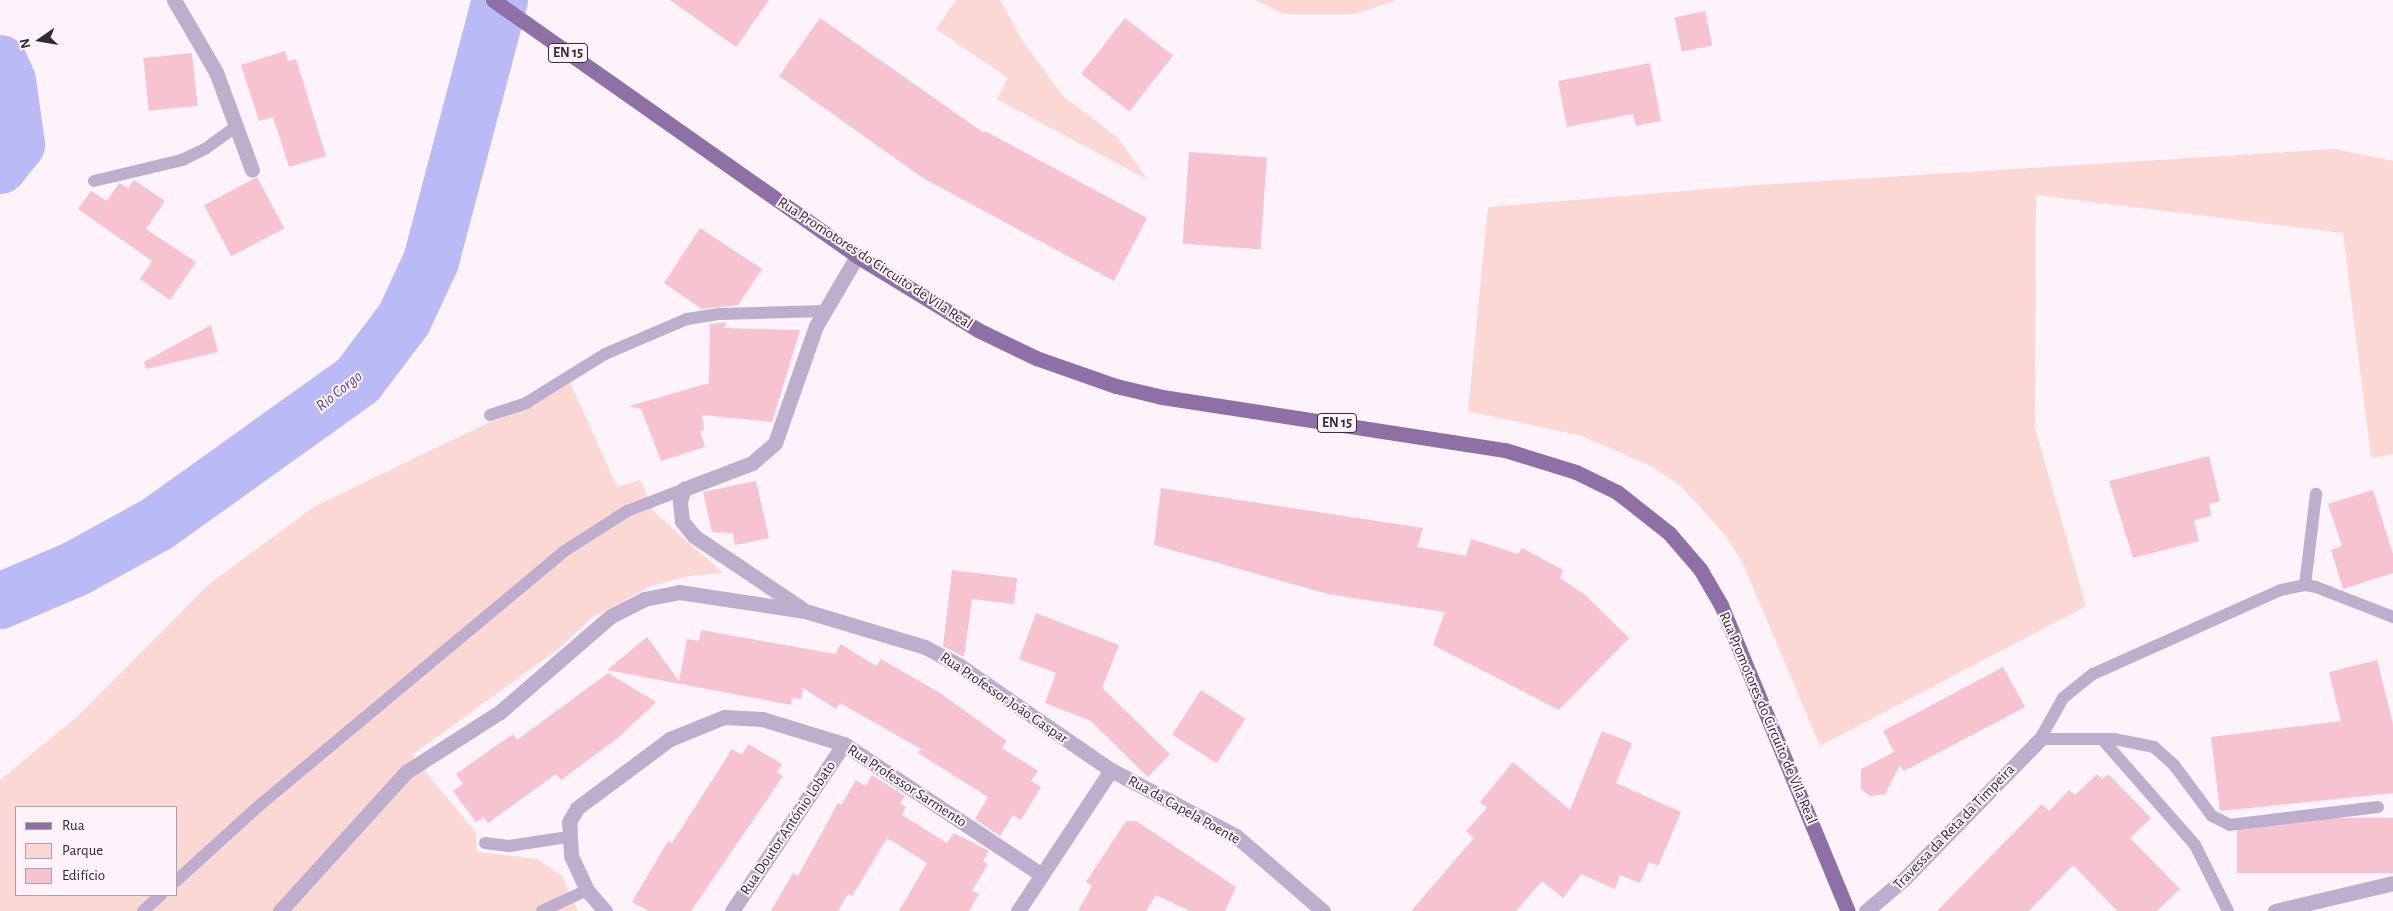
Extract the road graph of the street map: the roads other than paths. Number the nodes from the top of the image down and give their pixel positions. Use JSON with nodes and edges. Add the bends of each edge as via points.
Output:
{"nodes":[{"id":1,"x":174,"y":0,"type":"edge"},
{"id":2,"x":493,"y":0,"type":"edge"},
{"id":3,"x":237,"y":126,"type":"junction"},
{"id":4,"x":252,"y":170,"type":"dead end"},
{"id":5,"x":94,"y":181,"type":"dead end"},
{"id":6,"x":857,"y":256,"type":"junction"},
{"id":7,"x":823,"y":311,"type":"junction"},
{"id":8,"x":490,"y":415,"type":"dead end"},
{"id":9,"x":684,"y":489,"type":"junction"},
{"id":10,"x":2316,"y":494,"type":"dead end"},
{"id":11,"x":2305,"y":584,"type":"junction"},
{"id":12,"x":805,"y":611,"type":"junction"},
{"id":13,"x":2393,"y":618,"type":"edge"},
{"id":14,"x":2102,"y":738,"type":"junction"},
{"id":15,"x":2040,"y":739,"type":"junction"},
{"id":16,"x":844,"y":744,"type":"junction"},
{"id":17,"x":1112,"y":770,"type":"junction"},
{"id":18,"x":2378,"y":808,"type":"dead end"},
{"id":19,"x":568,"y":837,"type":"junction"},
{"id":20,"x":485,"y":843,"type":"dead end"},
{"id":21,"x":1042,"y":875,"type":"junction"},
{"id":22,"x":178,"y":879,"type":"edge"},
{"id":23,"x":2393,"y":883,"type":"edge"},
{"id":24,"x":587,"y":890,"type":"junction"},
{"id":25,"x":160,"y":896,"type":"edge"},
{"id":26,"x":143,"y":911,"type":"edge"},
{"id":27,"x":280,"y":911,"type":"edge"},
{"id":28,"x":542,"y":911,"type":"edge"},
{"id":29,"x":606,"y":911,"type":"edge"},
{"id":30,"x":732,"y":911,"type":"edge"},
{"id":31,"x":1018,"y":911,"type":"edge"},
{"id":32,"x":1323,"y":911,"type":"edge"},
{"id":33,"x":1848,"y":911,"type":"edge"},
{"id":34,"x":1866,"y":911,"type":"edge"},
{"id":35,"x":2228,"y":911,"type":"edge"},
{"id":36,"x":2275,"y":911,"type":"edge"}],
"edges":[{"from":1,"to":3,"type":"street","via":[[208,56]]},
{"from":2,"to":6,"type":"main road","name":"Rua Promotores do Circuito de Vila Real","number":"EN 15"},
{"from":3,"to":4,"type":"street"},
{"from":3,"to":5,"type":"lane","via":[[190,157]]},
{"from":6,"to":7,"type":"street"},
{"from":6,"to":33,"type":"main road","name":"Rua Promotores do Circuito de Vila Real","number":"EN 15","via":[[1007,345],[1116,386],[1186,401],[1505,450],[1576,472],[1617,492],[1669,533],[1700,569],[1722,605]]},
{"from":7,"to":8,"type":"lane","via":[[720,314],[687,319],[605,354],[526,403]]},
{"from":7,"to":9,"type":"street","via":[[775,443],[752,463]]},
{"from":9,"to":12,"type":"street","via":[[679,514],[689,532]]},
{"from":9,"to":22,"type":"lane","via":[[619,515],[563,552],[261,804]]},
{"from":10,"to":11,"type":"lane"},
{"from":11,"to":13,"type":"lane"},
{"from":11,"to":15,"type":"lane","via":[[2266,596],[2093,674],[2063,698]]},
{"from":12,"to":17,"type":"street","name":"Rua Professor João Gaspar","via":[[899,636],[937,653]]},
{"from":12,"to":27,"type":"street","via":[[690,592],[656,595],[627,606],[579,641],[500,712],[406,772]]},
{"from":14,"to":15,"type":"lane"},
{"from":14,"to":18,"type":"lane","via":[[2145,743],[2162,752],[2212,816],[2224,823]]},
{"from":14,"to":35,"type":"lane","via":[[2195,845]]},
{"from":15,"to":34,"type":"street","name":"Travessa da Reta da Timpeira","via":[[1905,878]]},
{"from":16,"to":19,"type":"street","name":"Rua Professor Sarmento","via":[[762,719],[724,717],[706,722],[670,739],[590,795],[569,822]]},
{"from":16,"to":21,"type":"street","name":"Rua Professor Sarmento"},
{"from":16,"to":30,"type":"street","name":"Rua Doutor António Lobato"},
{"from":17,"to":21,"type":"street"},
{"from":17,"to":32,"type":"street","name":"Rua da Capela Poente","via":[[1236,836]]},
{"from":19,"to":20,"type":"lane","via":[[509,846]]},
{"from":19,"to":24,"type":"street","via":[[571,855]]},
{"from":21,"to":31,"type":"street"},
{"from":23,"to":36,"type":"street"},
{"from":24,"to":28,"type":"lane"},
{"from":24,"to":29,"type":"street"},
{"from":25,"to":26,"type":"lane"}]}
